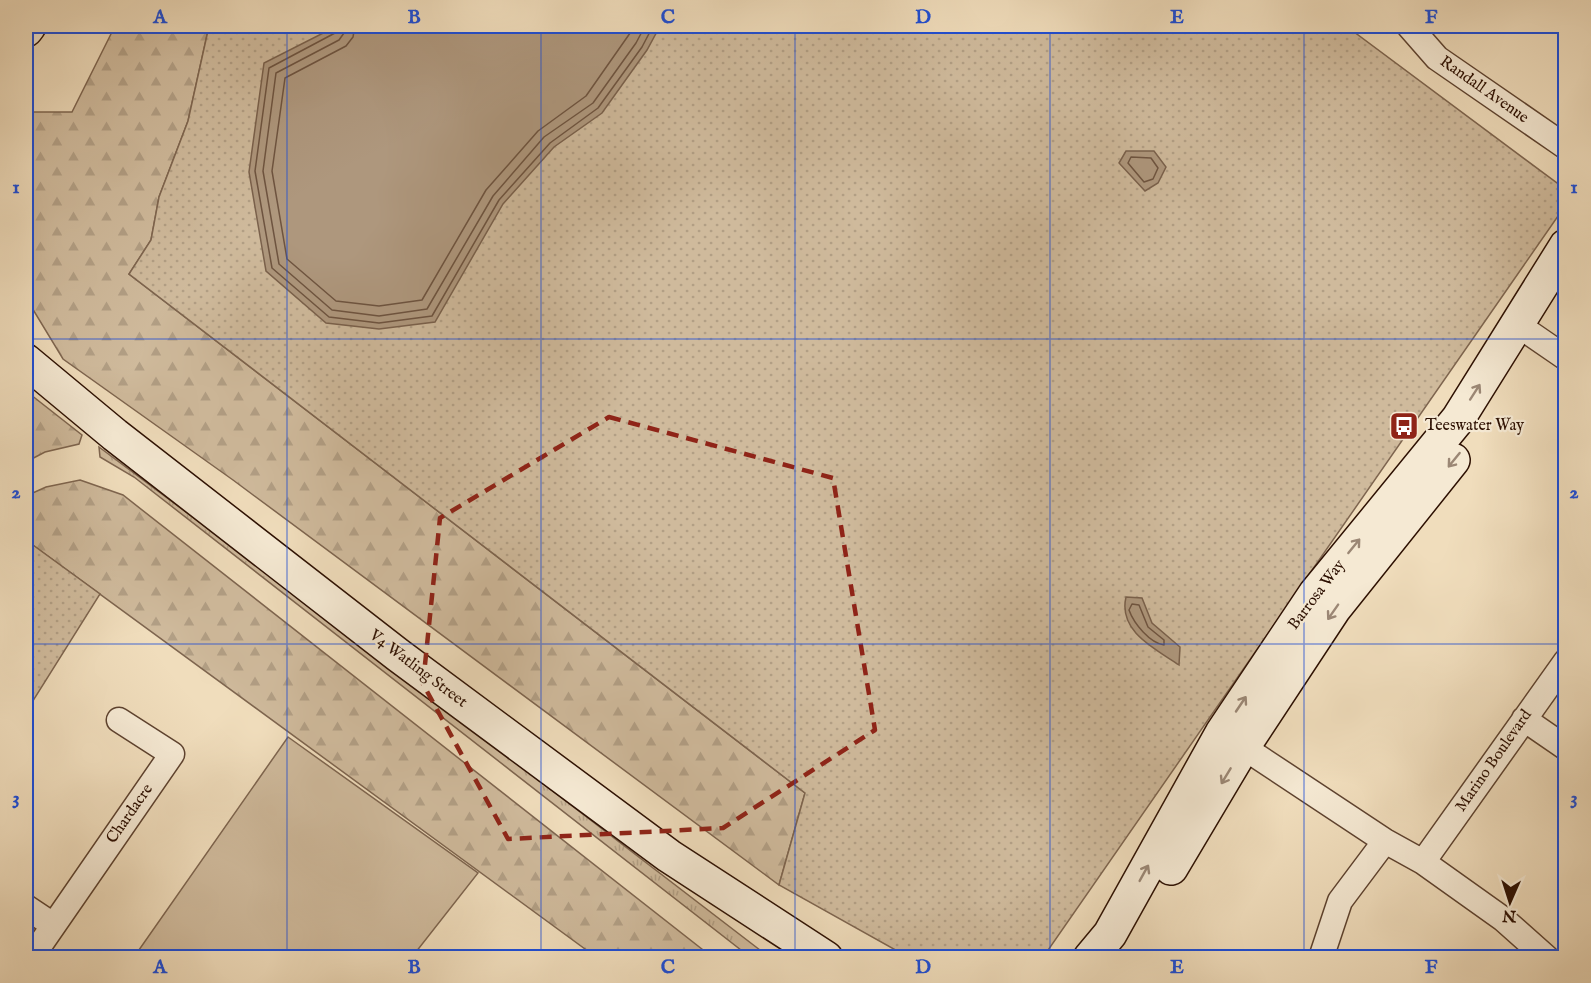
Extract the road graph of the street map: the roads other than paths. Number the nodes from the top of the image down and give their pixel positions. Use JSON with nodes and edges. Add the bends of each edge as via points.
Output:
{"nodes":[{"id":1,"x":29,"y":26,"type":"edge"},
{"id":2,"x":1409,"y":26,"type":"edge"},
{"id":3,"x":26,"y":30,"type":"edge"},
{"id":4,"x":1566,"y":147,"type":"edge"},
{"id":5,"x":1566,"y":246,"type":"edge"},
{"id":6,"x":1566,"y":288,"type":"edge"},
{"id":7,"x":1527,"y":331,"type":"junction"},
{"id":8,"x":1566,"y":358,"type":"edge"},
{"id":9,"x":26,"y":362,"type":"edge"},
{"id":10,"x":1566,"y":661,"type":"edge"},
{"id":11,"x":1524,"y":719,"type":"junction"},
{"id":12,"x":119,"y":720,"type":"dead end"},
{"id":13,"x":1232,"y":740,"type":"junction"},
{"id":14,"x":1566,"y":748,"type":"edge"},
{"id":15,"x":1385,"y":841,"type":"junction"},
{"id":16,"x":1423,"y":862,"type":"junction"},
{"id":17,"x":26,"y":907,"type":"edge"},
{"id":18,"x":53,"y":926,"type":"junction"},
{"id":19,"x":31,"y":957,"type":"edge"},
{"id":20,"x":826,"y":957,"type":"edge"},
{"id":21,"x":1090,"y":957,"type":"edge"},
{"id":22,"x":1116,"y":957,"type":"edge"},
{"id":23,"x":1321,"y":957,"type":"edge"},
{"id":24,"x":1547,"y":957,"type":"edge"}],
"edges":[{"from":1,"to":3,"type":"street"},
{"from":2,"to":4,"type":"street","name":"Randall Avenue","via":[[1437,58]]},
{"from":5,"to":7,"type":"street","name":"Barrosa Way"},
{"from":6,"to":7,"type":"street","name":"Barrosa Way"},
{"from":7,"to":8,"type":"street"},
{"from":7,"to":13,"type":"street","name":"Barrosa Way","via":[[1478,429]]},
{"from":9,"to":20,"type":"street","name":"V4 Watling Street","via":[[398,655],[669,856]]},
{"from":10,"to":11,"type":"street","name":"Marino Boulevard"},
{"from":11,"to":14,"type":"street"},
{"from":11,"to":16,"type":"street","name":"Marino Boulevard"},
{"from":12,"to":18,"type":"street","name":"Chardacre","via":[[177,747]]},
{"from":13,"to":15,"type":"street"},
{"from":21,"to":13,"type":"street","name":"Barrosa Way","one_way":true,"via":[[1110,933]]},
{"from":13,"to":22,"type":"street","name":"Barrosa Way","one_way":true},
{"from":15,"to":16,"type":"street"},
{"from":15,"to":23,"type":"street","via":[[1340,901]]},
{"from":16,"to":24,"type":"street","via":[[1503,919]]},
{"from":17,"to":18,"type":"street"},
{"from":18,"to":19,"type":"street","name":"Chardacre"}]}
